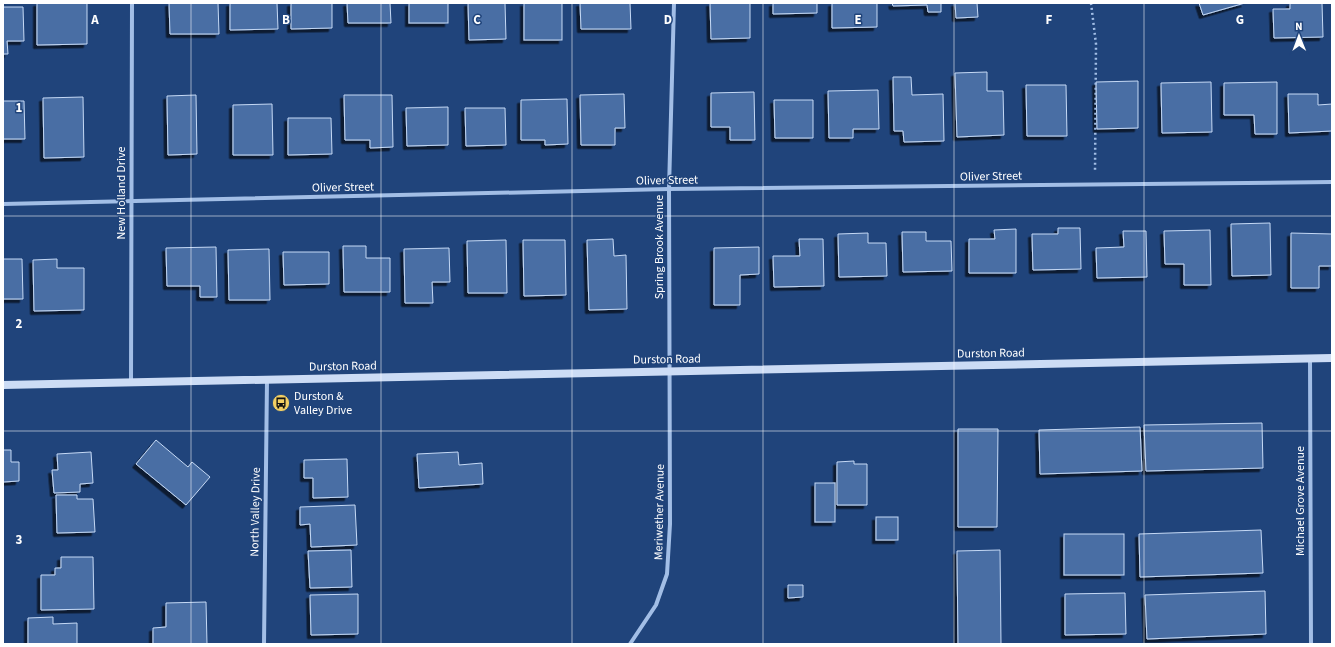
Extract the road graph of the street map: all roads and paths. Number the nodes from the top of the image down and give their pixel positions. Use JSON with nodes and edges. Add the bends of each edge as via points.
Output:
{"nodes":[{"id":1,"x":132,"y":3,"type":"edge"},
{"id":2,"x":674,"y":3,"type":"edge"},
{"id":3,"x":1091,"y":3,"type":"edge"},
{"id":4,"x":1332,"y":182,"type":"edge"},
{"id":5,"x":1094,"y":185,"type":"junction"},
{"id":6,"x":669,"y":189,"type":"junction"},
{"id":7,"x":131,"y":202,"type":"junction"},
{"id":8,"x":3,"y":204,"type":"edge"},
{"id":9,"x":1310,"y":358,"type":"junction"},
{"id":10,"x":1332,"y":358,"type":"edge"},
{"id":11,"x":669,"y":371,"type":"junction"},
{"id":12,"x":267,"y":380,"type":"junction"},
{"id":13,"x":131,"y":382,"type":"junction"},
{"id":14,"x":3,"y":385,"type":"edge"},
{"id":15,"x":264,"y":644,"type":"edge"},
{"id":16,"x":630,"y":644,"type":"edge"},
{"id":17,"x":1311,"y":644,"type":"edge"}],
"edges":[{"from":1,"to":7,"type":"street","name":"New Holland Drive"},
{"from":2,"to":6,"type":"street","name":"Spring Brook Avenue"},
{"from":3,"to":5,"type":"path","via":[[1096,44]]},
{"from":4,"to":5,"type":"street","name":"Oliver Street"},
{"from":5,"to":6,"type":"street","name":"Oliver Street"},
{"from":6,"to":7,"type":"street","name":"Oliver Street"},
{"from":6,"to":11,"type":"street","name":"Spring Brook Avenue"},
{"from":7,"to":8,"type":"street","name":"Oliver Street"},
{"from":7,"to":13,"type":"street","name":"New Holland Drive"},
{"from":9,"to":10,"type":"main road","name":"Durston Road"},
{"from":9,"to":11,"type":"main road","name":"Durston Road"},
{"from":9,"to":17,"type":"street","name":"Michael Grove Avenue"},
{"from":11,"to":12,"type":"main road","name":"Durston Road"},
{"from":11,"to":16,"type":"street","name":"Meriwether Avenue","via":[[670,516],[667,574],[656,605]]},
{"from":12,"to":13,"type":"main road","name":"Durston Road"},
{"from":12,"to":15,"type":"street","name":"North Valley Drive"},
{"from":13,"to":14,"type":"main road","name":"Durston Road"}]}
